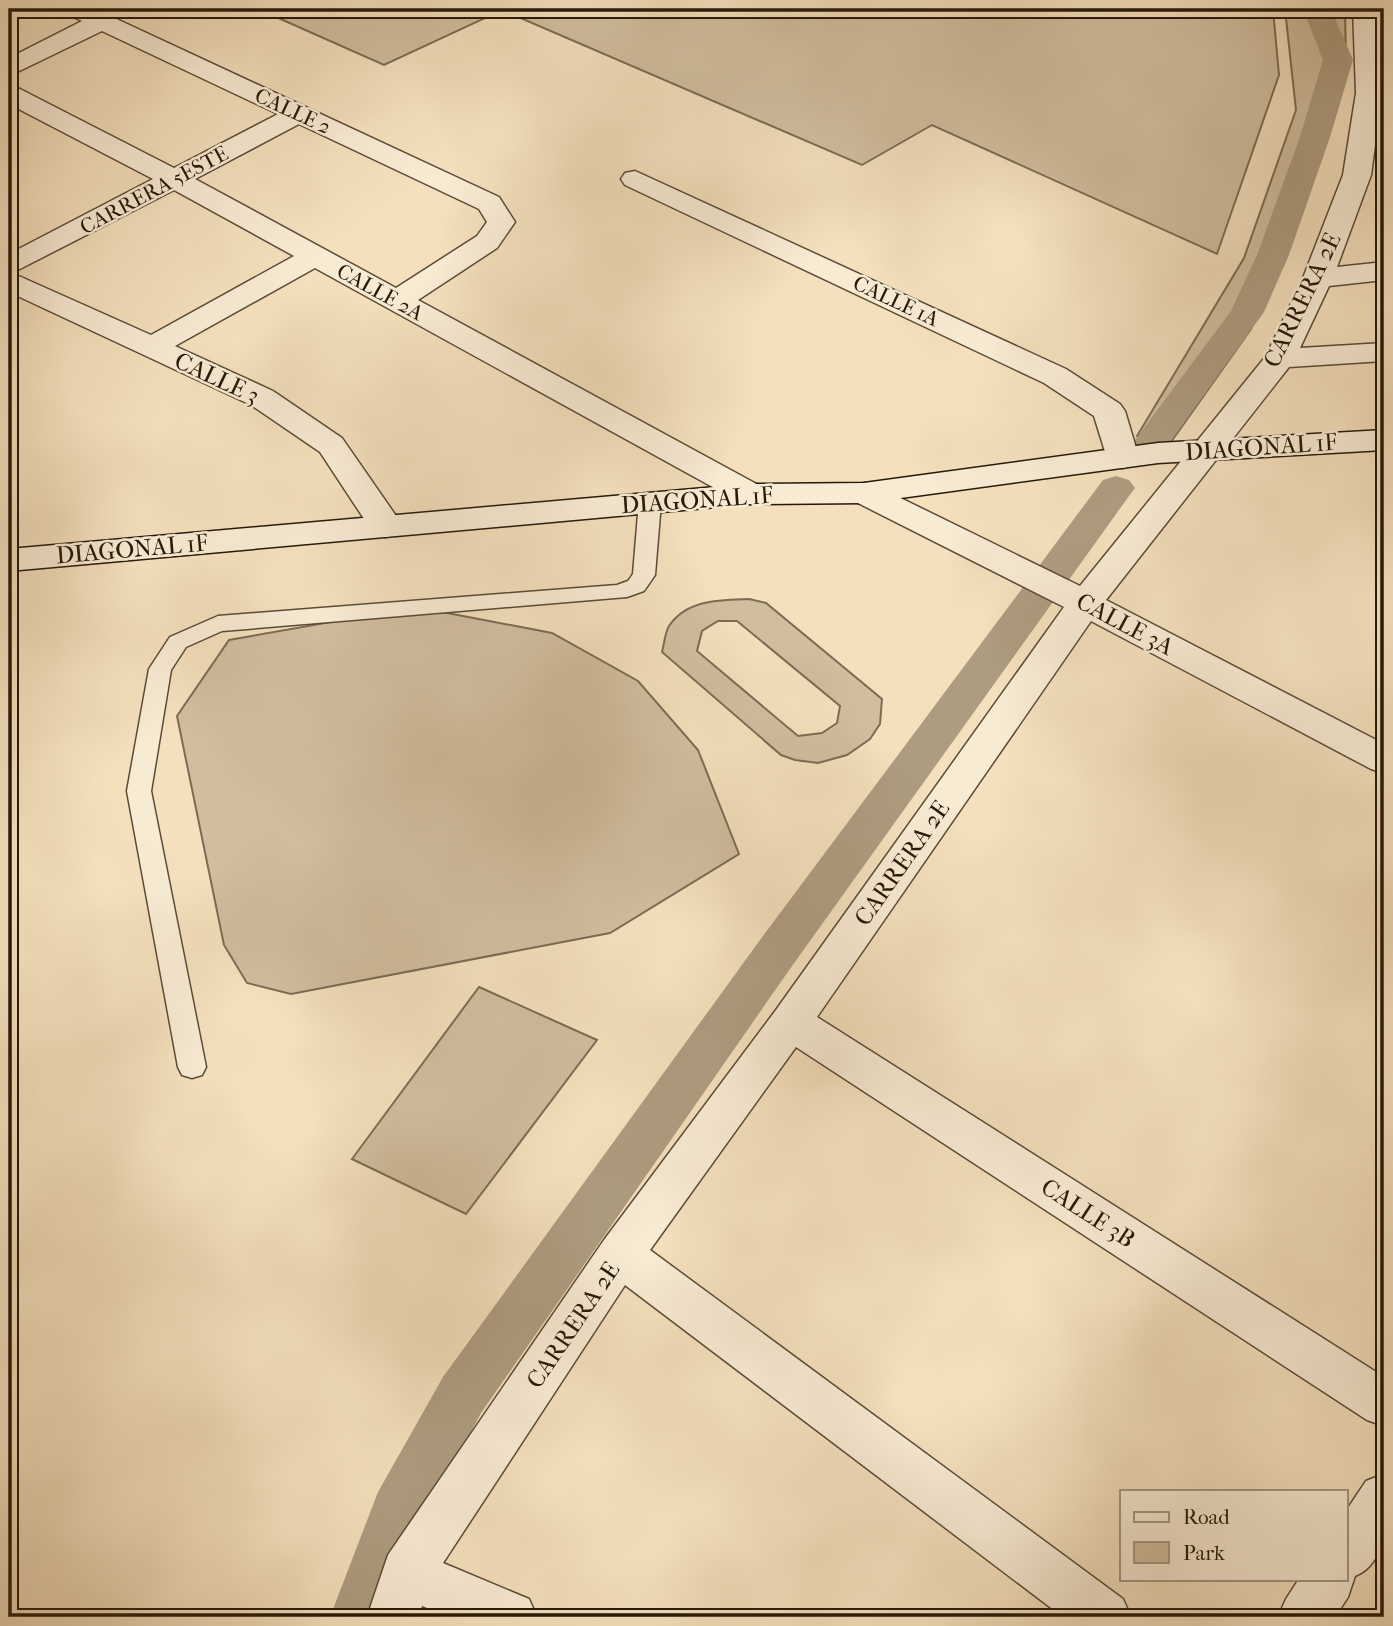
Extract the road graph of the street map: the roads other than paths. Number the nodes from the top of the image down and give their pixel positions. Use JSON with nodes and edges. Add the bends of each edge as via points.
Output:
{"nodes":[{"id":1,"x":76,"y":9,"type":"edge"},
{"id":2,"x":1365,"y":9,"type":"edge"},
{"id":3,"x":102,"y":21,"type":"junction"},
{"id":4,"x":9,"y":68,"type":"edge"},
{"id":5,"x":1377,"y":93,"type":"edge"},
{"id":6,"x":9,"y":94,"type":"edge"},
{"id":7,"x":298,"y":114,"type":"junction"},
{"id":8,"x":1371,"y":174,"type":"edge"},
{"id":9,"x":635,"y":179,"type":"dead end"},
{"id":10,"x":176,"y":180,"type":"junction"},
{"id":11,"x":316,"y":256,"type":"junction"},
{"id":12,"x":9,"y":265,"type":"edge"},
{"id":13,"x":1384,"y":271,"type":"edge"},
{"id":14,"x":1318,"y":278,"type":"junction"},
{"id":15,"x":9,"y":281,"type":"edge"},
{"id":16,"x":397,"y":301,"type":"junction"},
{"id":17,"x":152,"y":347,"type":"junction"},
{"id":18,"x":1384,"y":352,"type":"edge"},
{"id":19,"x":1280,"y":358,"type":"junction"},
{"id":20,"x":1384,"y":440,"type":"edge"},
{"id":21,"x":1205,"y":452,"type":"junction"},
{"id":22,"x":1123,"y":457,"type":"junction"},
{"id":23,"x":864,"y":493,"type":"junction"},
{"id":24,"x":750,"y":494,"type":"junction"},
{"id":25,"x":650,"y":502,"type":"junction"},
{"id":26,"x":386,"y":526,"type":"junction"},
{"id":27,"x":9,"y":560,"type":"edge"},
{"id":28,"x":1078,"y":599,"type":"junction"},
{"id":29,"x":1384,"y":760,"type":"edge"},
{"id":30,"x":791,"y":1022,"type":"junction"},
{"id":31,"x":192,"y":1067,"type":"dead end"},
{"id":32,"x":620,"y":1254,"type":"junction"},
{"id":33,"x":1384,"y":1404,"type":"edge"},
{"id":34,"x":1384,"y":1498,"type":"edge"},
{"id":35,"x":1348,"y":1552,"type":"edge"},
{"id":36,"x":1329,"y":1580,"type":"edge"},
{"id":37,"x":399,"y":1595,"type":"edge"},
{"id":38,"x":511,"y":1617,"type":"edge"},
{"id":39,"x":1105,"y":1617,"type":"edge"},
{"id":40,"x":1304,"y":1617,"type":"edge"}],
"edges":[{"from":1,"to":3,"type":"street","name":"CALLE 2"},
{"from":2,"to":5,"type":"street","name":"CARRERA 2E"},
{"from":3,"to":4,"type":"street"},
{"from":3,"to":7,"type":"street","name":"CALLE 2"},
{"from":5,"to":8,"type":"street","name":"CARRERA 2E"},
{"from":6,"to":10,"type":"street","name":"CALLE 2A"},
{"from":7,"to":10,"type":"street","name":"CARRERA 5ESTE"},
{"from":7,"to":16,"type":"street","name":"CALLE 2","via":[[489,203],[501,222],[487,242]]},
{"from":8,"to":14,"type":"street","name":"CARRERA 2E"},
{"from":9,"to":22,"type":"street","name":"CALLE 1A","via":[[1055,376],[1109,411]]},
{"from":10,"to":11,"type":"street","name":"CALLE 2A"},
{"from":10,"to":12,"type":"street","name":"CARRERA 5ESTE"},
{"from":11,"to":16,"type":"street","name":"CALLE 2A"},
{"from":11,"to":17,"type":"street"},
{"from":13,"to":14,"type":"street"},
{"from":14,"to":19,"type":"street","name":"CARRERA 2E"},
{"from":15,"to":17,"type":"street","name":"CALLE 3"},
{"from":16,"to":24,"type":"street","name":"CALLE 2A"},
{"from":17,"to":26,"type":"street","name":"CALLE 3","via":[[262,398],[331,445]]},
{"from":18,"to":19,"type":"street"},
{"from":19,"to":21,"type":"street","name":"CARRERA 2E"},
{"from":20,"to":21,"type":"street","name":"DIAGONAL 1F"},
{"from":21,"to":22,"type":"street","name":"DIAGONAL 1F"},
{"from":21,"to":28,"type":"street","name":"CARRERA 2E"},
{"from":22,"to":23,"type":"street","name":"DIAGONAL 1F"},
{"from":23,"to":24,"type":"street","name":"DIAGONAL 1F"},
{"from":23,"to":28,"type":"street","name":"CALLE 3A"},
{"from":24,"to":25,"type":"street","name":"DIAGONAL 1F"},
{"from":25,"to":26,"type":"street","name":"DIAGONAL 1F"},
{"from":25,"to":31,"type":"lane","via":[[644,575],[636,586],[619,592],[218,624],[178,642],[160,669],[139,791]]},
{"from":26,"to":27,"type":"street","name":"DIAGONAL 1F"},
{"from":28,"to":29,"type":"street","name":"CALLE 3A"},
{"from":28,"to":30,"type":"street","name":"CARRERA 2E"},
{"from":30,"to":32,"type":"street","name":"CARRERA 2E"},
{"from":30,"to":33,"type":"street","name":"CALLE 3B"},
{"from":32,"to":37,"type":"street","name":"CARRERA 2E"},
{"from":32,"to":39,"type":"street"},
{"from":34,"to":35,"type":"street"},
{"from":36,"to":40,"type":"street"},
{"from":37,"to":38,"type":"street"}]}
